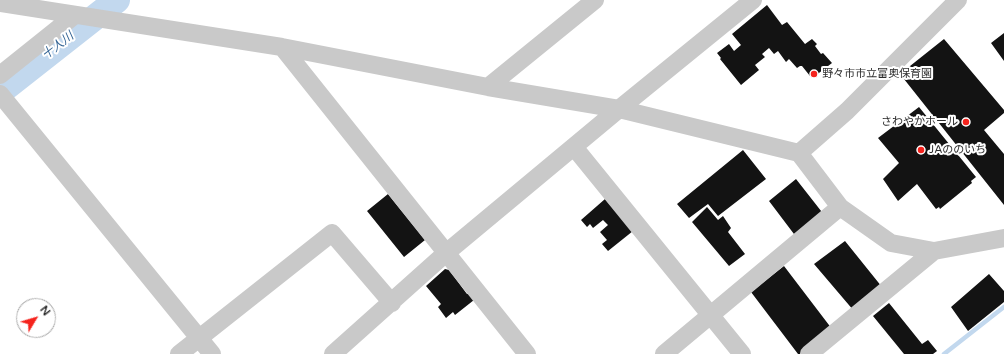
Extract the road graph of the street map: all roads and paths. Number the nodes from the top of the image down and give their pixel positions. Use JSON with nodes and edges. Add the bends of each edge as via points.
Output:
{"nodes":[{"id":1,"x":595,"y":0,"type":"edge"},
{"id":2,"x":753,"y":0,"type":"edge"},
{"id":3,"x":0,"y":3,"type":"edge"},
{"id":4,"x":948,"y":3,"type":"edge"},
{"id":5,"x":77,"y":10,"type":"edge"},
{"id":6,"x":282,"y":47,"type":"junction"},
{"id":7,"x":0,"y":75,"type":"edge"},
{"id":8,"x":488,"y":86,"type":"junction"},
{"id":9,"x":2,"y":96,"type":"edge"},
{"id":10,"x":619,"y":109,"type":"junction"},
{"id":11,"x":574,"y":147,"type":"junction"},
{"id":12,"x":799,"y":153,"type":"junction"},
{"id":13,"x":840,"y":207,"type":"junction"},
{"id":14,"x":1004,"y":238,"type":"edge"},
{"id":15,"x":934,"y":251,"type":"junction"},
{"id":16,"x":446,"y":253,"type":"junction"},
{"id":17,"x":392,"y":303,"type":"junction"},
{"id":18,"x":711,"y":314,"type":"junction"},
{"id":19,"x":198,"y":338,"type":"junction"},
{"id":20,"x":179,"y":354,"type":"edge"},
{"id":21,"x":212,"y":354,"type":"edge"},
{"id":22,"x":333,"y":354,"type":"edge"},
{"id":23,"x":528,"y":354,"type":"edge"},
{"id":24,"x":664,"y":354,"type":"edge"},
{"id":25,"x":742,"y":354,"type":"edge"},
{"id":26,"x":810,"y":354,"type":"edge"}],
"edges":[{"from":1,"to":8,"type":"street"},
{"from":2,"to":10,"type":"street"},
{"from":3,"to":5,"type":"street"},
{"from":4,"to":12,"type":"street","via":[[847,111]]},
{"from":5,"to":6,"type":"street","via":[[112,20]]},
{"from":5,"to":7,"type":"street"},
{"from":6,"to":8,"type":"street"},
{"from":6,"to":16,"type":"street"},
{"from":8,"to":10,"type":"street"},
{"from":9,"to":19,"type":"street"},
{"from":10,"to":11,"type":"street"},
{"from":10,"to":12,"type":"street"},
{"from":11,"to":16,"type":"street"},
{"from":11,"to":18,"type":"street"},
{"from":12,"to":13,"type":"street"},
{"from":13,"to":15,"type":"street","via":[[891,243]]},
{"from":13,"to":18,"type":"street"},
{"from":14,"to":15,"type":"street"},
{"from":15,"to":26,"type":"street"},
{"from":16,"to":17,"type":"street"},
{"from":16,"to":23,"type":"street"},
{"from":17,"to":19,"type":"street","via":[[332,233]]},
{"from":17,"to":22,"type":"street"},
{"from":18,"to":24,"type":"street"},
{"from":18,"to":25,"type":"street"},
{"from":19,"to":20,"type":"street"},
{"from":19,"to":21,"type":"street"}]}
